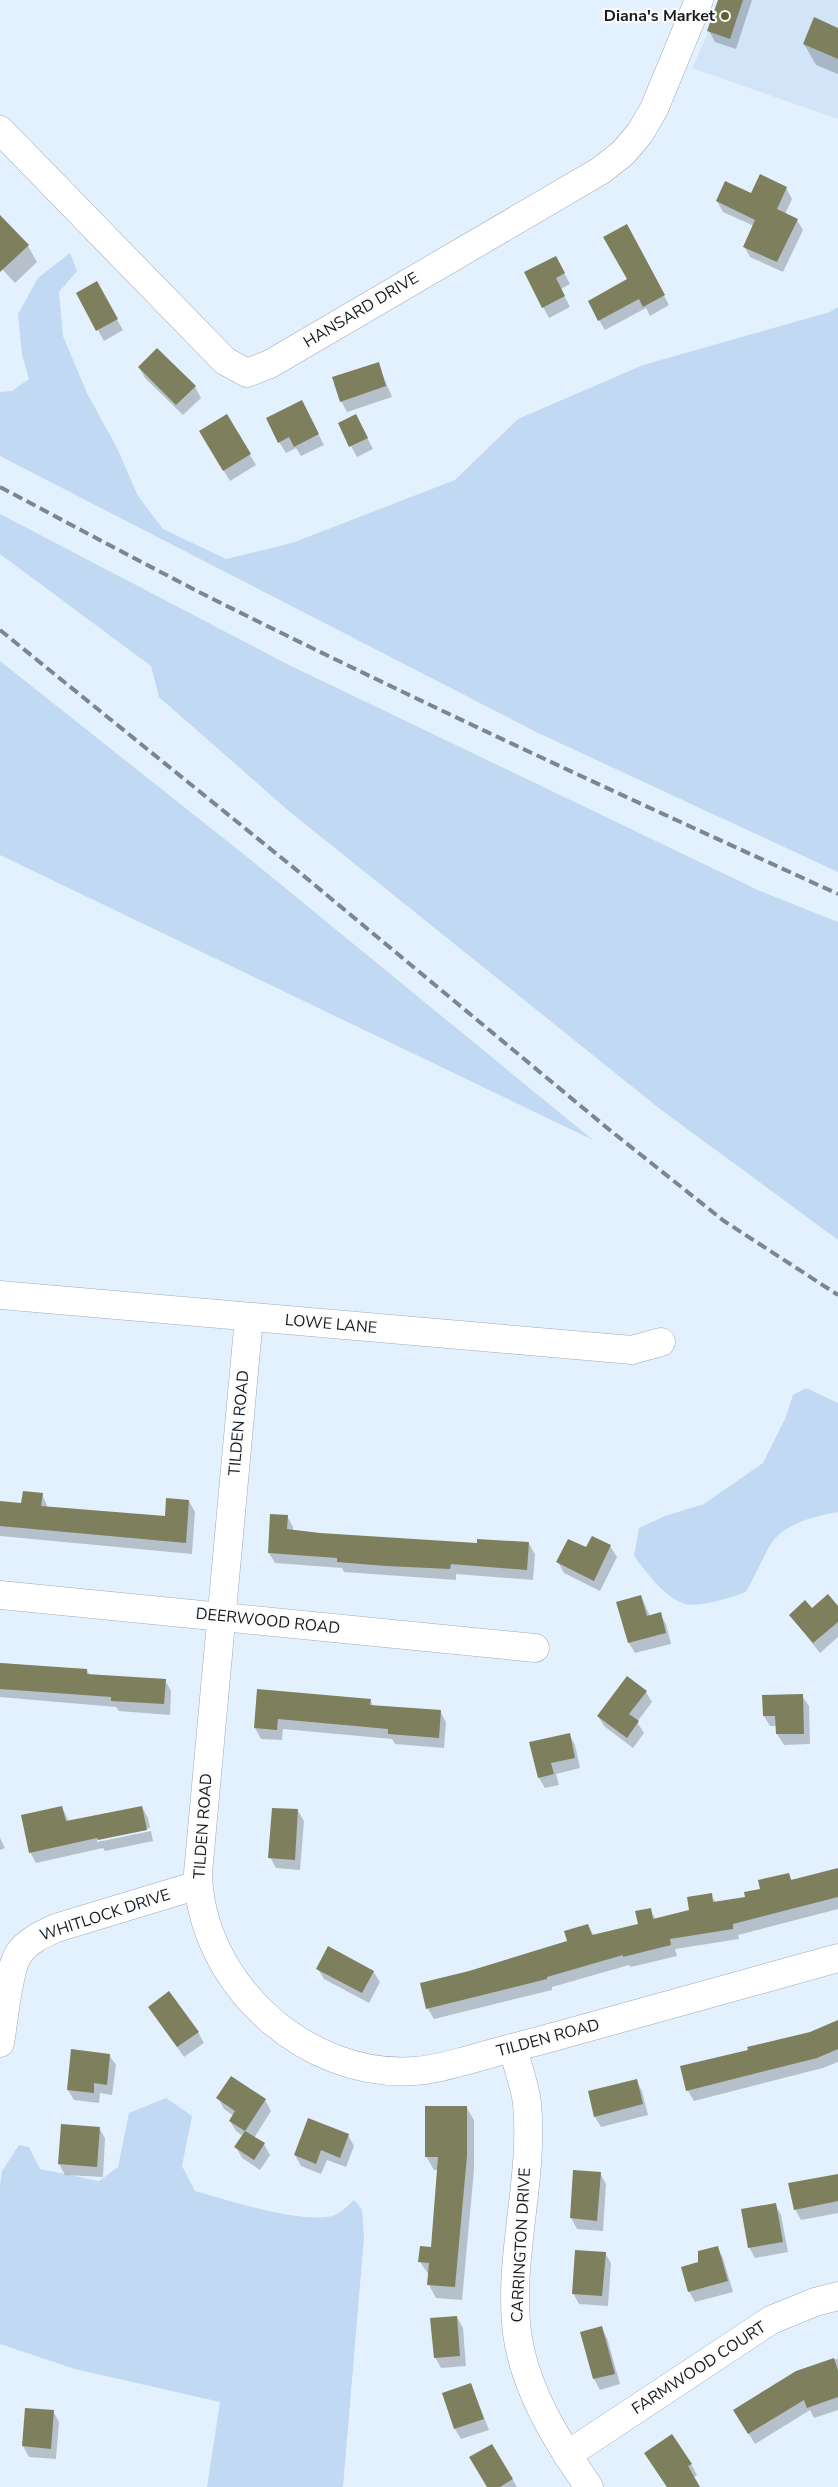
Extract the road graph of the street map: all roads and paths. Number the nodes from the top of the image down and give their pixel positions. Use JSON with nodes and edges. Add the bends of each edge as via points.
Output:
{"nodes":[{"id":1,"x":699,"y":0,"type":"edge"},
{"id":2,"x":0,"y":130,"type":"edge"},
{"id":3,"x":0,"y":1295,"type":"edge"},
{"id":4,"x":249,"y":1317,"type":"junction"},
{"id":5,"x":661,"y":1342,"type":"dead end"},
{"id":6,"x":0,"y":1595,"type":"edge"},
{"id":7,"x":220,"y":1616,"type":"junction"},
{"id":8,"x":536,"y":1648,"type":"dead end"},
{"id":9,"x":198,"y":1885,"type":"junction"},
{"id":10,"x":838,"y":1958,"type":"edge"},
{"id":11,"x":0,"y":2043,"type":"edge"},
{"id":12,"x":512,"y":2048,"type":"junction"},
{"id":13,"x":838,"y":2296,"type":"edge"},
{"id":14,"x":567,"y":2455,"type":"junction"},
{"id":15,"x":589,"y":2487,"type":"edge"}],
"edges":[{"from":1,"to":2,"type":"street","name":"HANSARD DRIVE","via":[[654,109],[623,153],[600,171],[270,364],[247,373],[225,361]]},
{"from":3,"to":4,"type":"street","name":"LOWE LANE"},
{"from":4,"to":5,"type":"street","name":"LOWE LANE","via":[[632,1350]]},
{"from":4,"to":7,"type":"street","name":"TILDEN ROAD"},
{"from":6,"to":7,"type":"street","name":"DEERWOOD ROAD"},
{"from":7,"to":8,"type":"street","name":"DEERWOOD ROAD"},
{"from":7,"to":9,"type":"street","name":"TILDEN ROAD"},
{"from":9,"to":11,"type":"street","name":"WHITLOCK DRIVE","via":[[65,1925],[33,1939],[20,1952],[13,1966]]},
{"from":9,"to":12,"type":"street","name":"TILDEN ROAD","via":[[204,1916],[218,1951],[245,1996],[275,2024],[320,2051],[349,2063],[415,2071]]},
{"from":10,"to":12,"type":"street","name":"TILDEN ROAD"},
{"from":12,"to":14,"type":"street","name":"CARRINGTON DRIVE","via":[[527,2101],[528,2130],[516,2323],[520,2352],[530,2382]]},
{"from":13,"to":14,"type":"street","name":"FARMWOOD COURT","via":[[771,2320]]},
{"from":14,"to":15,"type":"street","name":"CARRINGTON DRIVE"}]}
